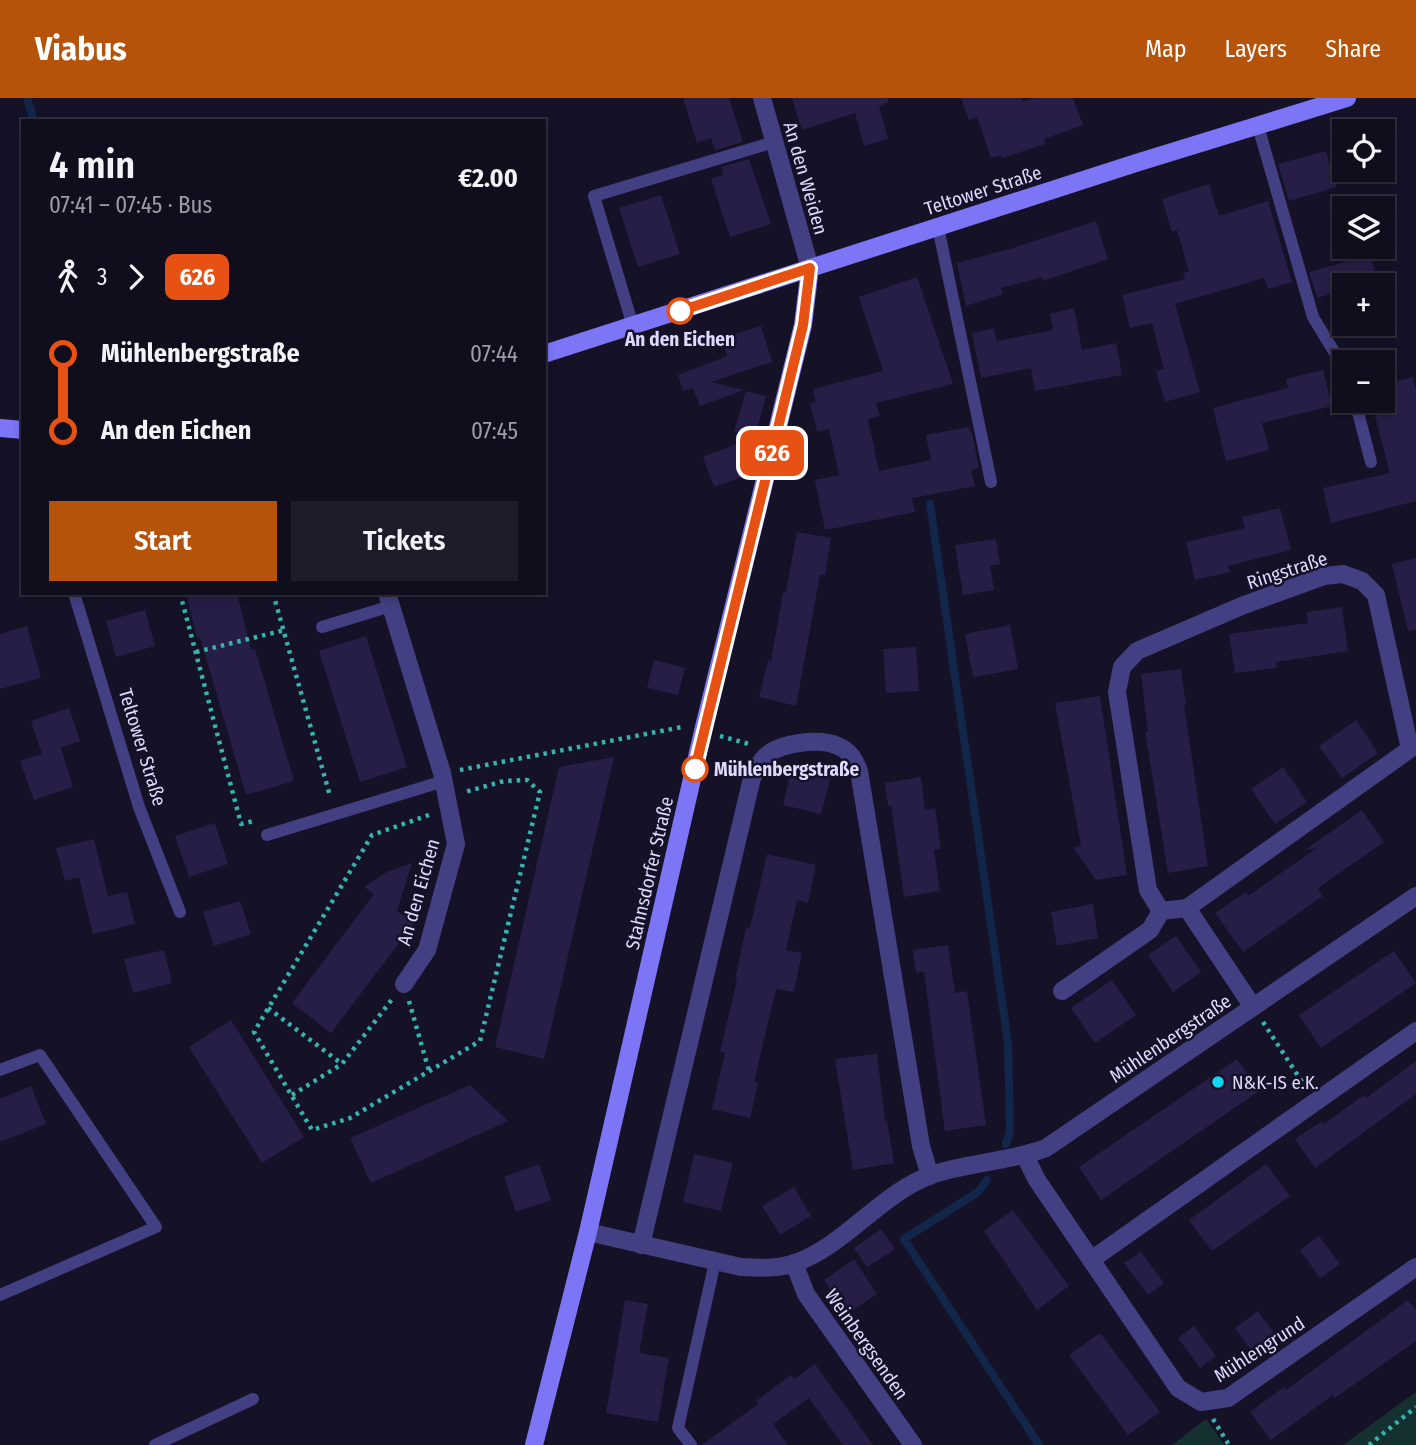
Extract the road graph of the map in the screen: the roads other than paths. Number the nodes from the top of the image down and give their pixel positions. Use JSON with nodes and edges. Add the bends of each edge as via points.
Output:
{"nodes":[{"id":1,"x":762,"y":98,"type":"edge"},
{"id":2,"x":1347,"y":98,"type":"edge"},
{"id":3,"x":1258,"y":126,"type":"junction"},
{"id":4,"x":774,"y":142,"type":"junction"},
{"id":5,"x":938,"y":227,"type":"junction"},
{"id":6,"x":810,"y":268,"type":"junction"},
{"id":7,"x":633,"y":326,"type":"junction"},
{"id":8,"x":1333,"y":350,"type":"edge"},
{"id":9,"x":546,"y":353,"type":"edge"},
{"id":10,"x":1358,"y":413,"type":"edge"},
{"id":11,"x":0,"y":428,"type":"edge"},
{"id":12,"x":21,"y":430,"type":"edge"},
{"id":13,"x":1371,"y":462,"type":"dead end"},
{"id":14,"x":991,"y":482,"type":"dead end"},
{"id":15,"x":75,"y":595,"type":"edge"},
{"id":16,"x":389,"y":600,"type":"edge"},
{"id":17,"x":322,"y":627,"type":"dead end"},
{"id":18,"x":443,"y":777,"type":"junction"},
{"id":19,"x":267,"y":835,"type":"road end"},
{"id":20,"x":1416,"y":896,"type":"edge"},
{"id":21,"x":1187,"y":908,"type":"junction"},
{"id":22,"x":1161,"y":911,"type":"junction"},
{"id":23,"x":180,"y":912,"type":"dead end"},
{"id":24,"x":404,"y":984,"type":"road end"},
{"id":25,"x":1062,"y":991,"type":"dead end"},
{"id":26,"x":1253,"y":1007,"type":"junction"},
{"id":27,"x":1416,"y":1031,"type":"edge"},
{"id":28,"x":0,"y":1070,"type":"edge"},
{"id":29,"x":1025,"y":1156,"type":"junction"},
{"id":30,"x":930,"y":1175,"type":"junction"},
{"id":31,"x":588,"y":1233,"type":"junction"},
{"id":32,"x":641,"y":1245,"type":"junction"},
{"id":33,"x":1091,"y":1260,"type":"junction"},
{"id":34,"x":715,"y":1262,"type":"junction"},
{"id":35,"x":794,"y":1263,"type":"junction"},
{"id":36,"x":1416,"y":1267,"type":"edge"},
{"id":37,"x":0,"y":1295,"type":"edge"},
{"id":38,"x":253,"y":1399,"type":"dead end"},
{"id":39,"x":155,"y":1445,"type":"edge"},
{"id":40,"x":534,"y":1445,"type":"edge"},
{"id":41,"x":691,"y":1445,"type":"edge"},
{"id":42,"x":913,"y":1445,"type":"edge"}],
"edges":[{"from":1,"to":4,"type":"street","name":"An den Weiden"},
{"from":2,"to":3,"type":"street","name":"Teltower Straße"},
{"from":3,"to":5,"type":"street","name":"Teltower Straße"},
{"from":3,"to":8,"type":"lane","via":[[1313,317]]},
{"from":4,"to":6,"type":"street","name":"An den Weiden"},
{"from":4,"to":7,"type":"lane","via":[[594,196]]},
{"from":5,"to":6,"type":"street","name":"Teltower Straße"},
{"from":5,"to":14,"type":"lane"},
{"from":6,"to":7,"type":"street","name":"Teltower Straße"},
{"from":6,"to":31,"type":"street","name":"Stahnsdorfer Straße","via":[[803,325],[703,731]]},
{"from":7,"to":9,"type":"street","name":"Teltower Straße"},
{"from":10,"to":13,"type":"lane"},
{"from":11,"to":12,"type":"street"},
{"from":15,"to":23,"type":"lane","name":"Teltower Straße","via":[[139,807]]},
{"from":16,"to":17,"type":"lane","name":"An den Eichen"},
{"from":16,"to":18,"type":"street","name":"An den Eichen"},
{"from":18,"to":19,"type":"lane"},
{"from":18,"to":24,"type":"street","name":"An den Eichen","via":[[456,844],[427,950]]},
{"from":20,"to":26,"type":"street","name":"Mühlenbergstraße"},
{"from":21,"to":22,"type":"street","name":"Ringstraße"},
{"from":21,"to":22,"type":"street","name":"Ringstraße","via":[[1410,749],[1376,596],[1362,581],[1343,574],[1324,576],[1137,651],[1122,667],[1117,692],[1148,890]]},
{"from":21,"to":26,"type":"street"},
{"from":22,"to":25,"type":"street","via":[[1150,930]]},
{"from":26,"to":29,"type":"street","name":"Mühlenbergstraße","via":[[1046,1148]]},
{"from":27,"to":33,"type":"street"},
{"from":28,"to":37,"type":"lane","via":[[40,1055],[156,1227]]},
{"from":29,"to":30,"type":"street","name":"Mühlenbergstraße"},
{"from":29,"to":33,"type":"street","name":"Mühlengrund"},
{"from":30,"to":32,"type":"street","via":[[920,1146],[859,771],[853,757],[840,746],[825,742],[786,745],[764,758],[752,778]]},
{"from":30,"to":35,"type":"street","name":"Mühlenbergstraße"},
{"from":31,"to":32,"type":"street","name":"Mühlenbergstraße"},
{"from":31,"to":40,"type":"street","name":"Stahnsdorfer Straße"},
{"from":32,"to":34,"type":"street","name":"Mühlenbergstraße"},
{"from":33,"to":36,"type":"street","name":"Mühlengrund","via":[[1178,1388],[1201,1402],[1228,1398]]},
{"from":34,"to":35,"type":"street","name":"Mühlenbergstraße","via":[[766,1268]]},
{"from":34,"to":41,"type":"lane","via":[[678,1428]]},
{"from":35,"to":42,"type":"street","name":"Weinbergsenden","via":[[806,1294]]},
{"from":38,"to":39,"type":"lane"}]}
